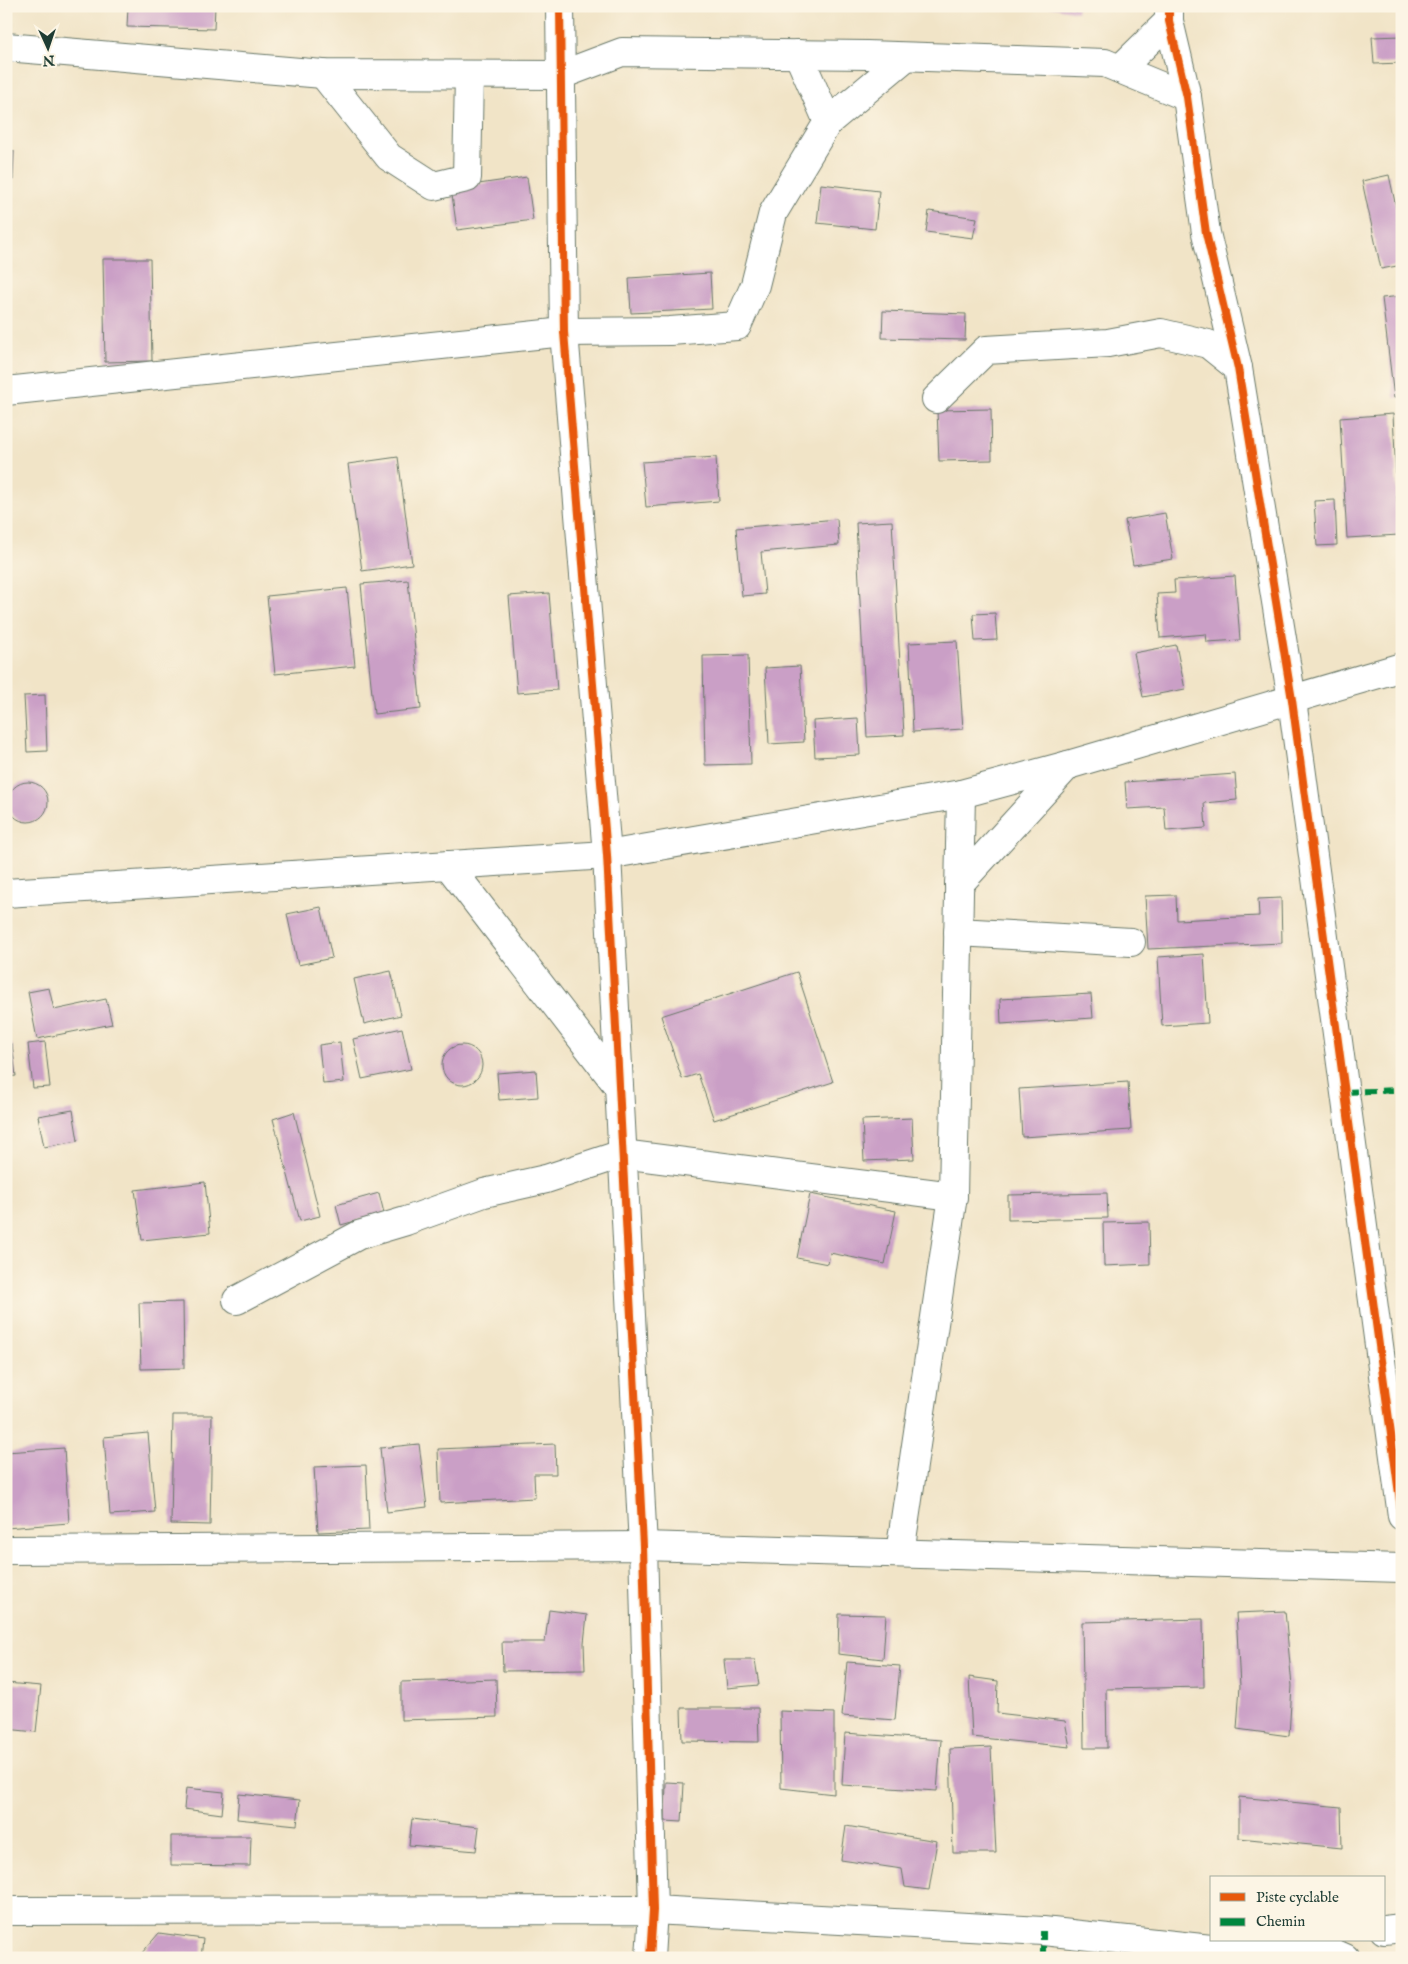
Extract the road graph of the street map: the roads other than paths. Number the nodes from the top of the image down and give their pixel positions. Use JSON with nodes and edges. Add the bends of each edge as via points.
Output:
{"nodes":[{"id":1,"x":560,"y":6,"type":"edge"},
{"id":2,"x":1169,"y":14,"type":"edge"},
{"id":3,"x":6,"y":47,"type":"edge"},
{"id":4,"x":798,"y":54,"type":"junction"},
{"id":5,"x":906,"y":56,"type":"junction"},
{"id":6,"x":1120,"y":69,"type":"junction"},
{"id":7,"x":323,"y":74,"type":"junction"},
{"id":8,"x":468,"y":75,"type":"junction"},
{"id":9,"x":561,"y":75,"type":"junction"},
{"id":10,"x":1186,"y":97,"type":"junction"},
{"id":11,"x":828,"y":122,"type":"junction"},
{"id":12,"x":564,"y":332,"type":"junction"},
{"id":13,"x":1238,"y":368,"type":"junction"},
{"id":14,"x":6,"y":391,"type":"edge"},
{"id":15,"x":936,"y":399,"type":"dead end"},
{"id":16,"x":1402,"y":667,"type":"edge"},
{"id":17,"x":1292,"y":700,"type":"junction"},
{"id":18,"x":1068,"y":765,"type":"junction"},
{"id":19,"x":961,"y":794,"type":"junction"},
{"id":20,"x":607,"y":855,"type":"junction"},
{"id":21,"x":448,"y":865,"type":"junction"},
{"id":22,"x":959,"y":884,"type":"junction"},
{"id":23,"x":6,"y":893,"type":"edge"},
{"id":24,"x":958,"y":932,"type":"junction"},
{"id":25,"x":1131,"y":942,"type":"dead end"},
{"id":26,"x":618,"y":1086,"type":"junction"},
{"id":27,"x":622,"y":1154,"type":"junction"},
{"id":28,"x":953,"y":1196,"type":"junction"},
{"id":29,"x":237,"y":1300,"type":"dead end"},
{"id":30,"x":1402,"y":1516,"type":"edge"},
{"id":31,"x":643,"y":1546,"type":"junction"},
{"id":32,"x":6,"y":1550,"type":"edge"},
{"id":33,"x":900,"y":1553,"type":"junction"},
{"id":34,"x":1402,"y":1568,"type":"edge"},
{"id":35,"x":652,"y":1910,"type":"junction"},
{"id":36,"x":6,"y":1911,"type":"edge"},
{"id":37,"x":1402,"y":1928,"type":"edge"},
{"id":38,"x":1386,"y":1930,"type":"edge"},
{"id":39,"x":1295,"y":1942,"type":"edge"},
{"id":40,"x":1313,"y":1942,"type":"edge"},
{"id":41,"x":650,"y":1958,"type":"edge"},
{"id":42,"x":1345,"y":1958,"type":"edge"}],
"edges":[{"from":1,"to":9,"type":"street"},
{"from":2,"to":6,"type":"street"},
{"from":2,"to":10,"type":"street"},
{"from":3,"to":7,"type":"street"},
{"from":4,"to":5,"type":"street"},
{"from":4,"to":9,"type":"street","via":[[622,52]]},
{"from":4,"to":11,"type":"street"},
{"from":5,"to":6,"type":"street","via":[[1105,62]]},
{"from":5,"to":11,"type":"street"},
{"from":6,"to":10,"type":"street"},
{"from":7,"to":8,"type":"street"},
{"from":7,"to":8,"type":"street","via":[[389,157],[434,186],[467,178]]},
{"from":8,"to":9,"type":"street"},
{"from":9,"to":12,"type":"street"},
{"from":10,"to":13,"type":"street","via":[[1206,233]]},
{"from":11,"to":12,"type":"street","via":[[773,213],[755,285],[737,326]]},
{"from":12,"to":14,"type":"street"},
{"from":12,"to":20,"type":"street"},
{"from":13,"to":15,"type":"street","via":[[1208,344],[1161,333],[1108,343],[986,350]]},
{"from":13,"to":17,"type":"street"},
{"from":16,"to":17,"type":"street"},
{"from":17,"to":18,"type":"street"},
{"from":17,"to":30,"type":"street"},
{"from":18,"to":19,"type":"street"},
{"from":18,"to":22,"type":"street"},
{"from":19,"to":20,"type":"street"},
{"from":19,"to":22,"type":"street"},
{"from":20,"to":21,"type":"street"},
{"from":20,"to":26,"type":"street"},
{"from":21,"to":23,"type":"street"},
{"from":21,"to":26,"type":"street"},
{"from":22,"to":24,"type":"street"},
{"from":24,"to":25,"type":"street"},
{"from":24,"to":28,"type":"street"},
{"from":26,"to":27,"type":"street"},
{"from":27,"to":28,"type":"street"},
{"from":27,"to":29,"type":"street","via":[[546,1179],[484,1193],[359,1235]]},
{"from":27,"to":31,"type":"street"},
{"from":28,"to":33,"type":"street"},
{"from":31,"to":32,"type":"street"},
{"from":31,"to":33,"type":"street"},
{"from":31,"to":35,"type":"street"},
{"from":33,"to":34,"type":"street"},
{"from":35,"to":36,"type":"street"},
{"from":35,"to":39,"type":"street","via":[[1043,1931],[1230,1951]]},
{"from":35,"to":41,"type":"street"},
{"from":37,"to":38,"type":"street"},
{"from":40,"to":42,"type":"street"}]}
